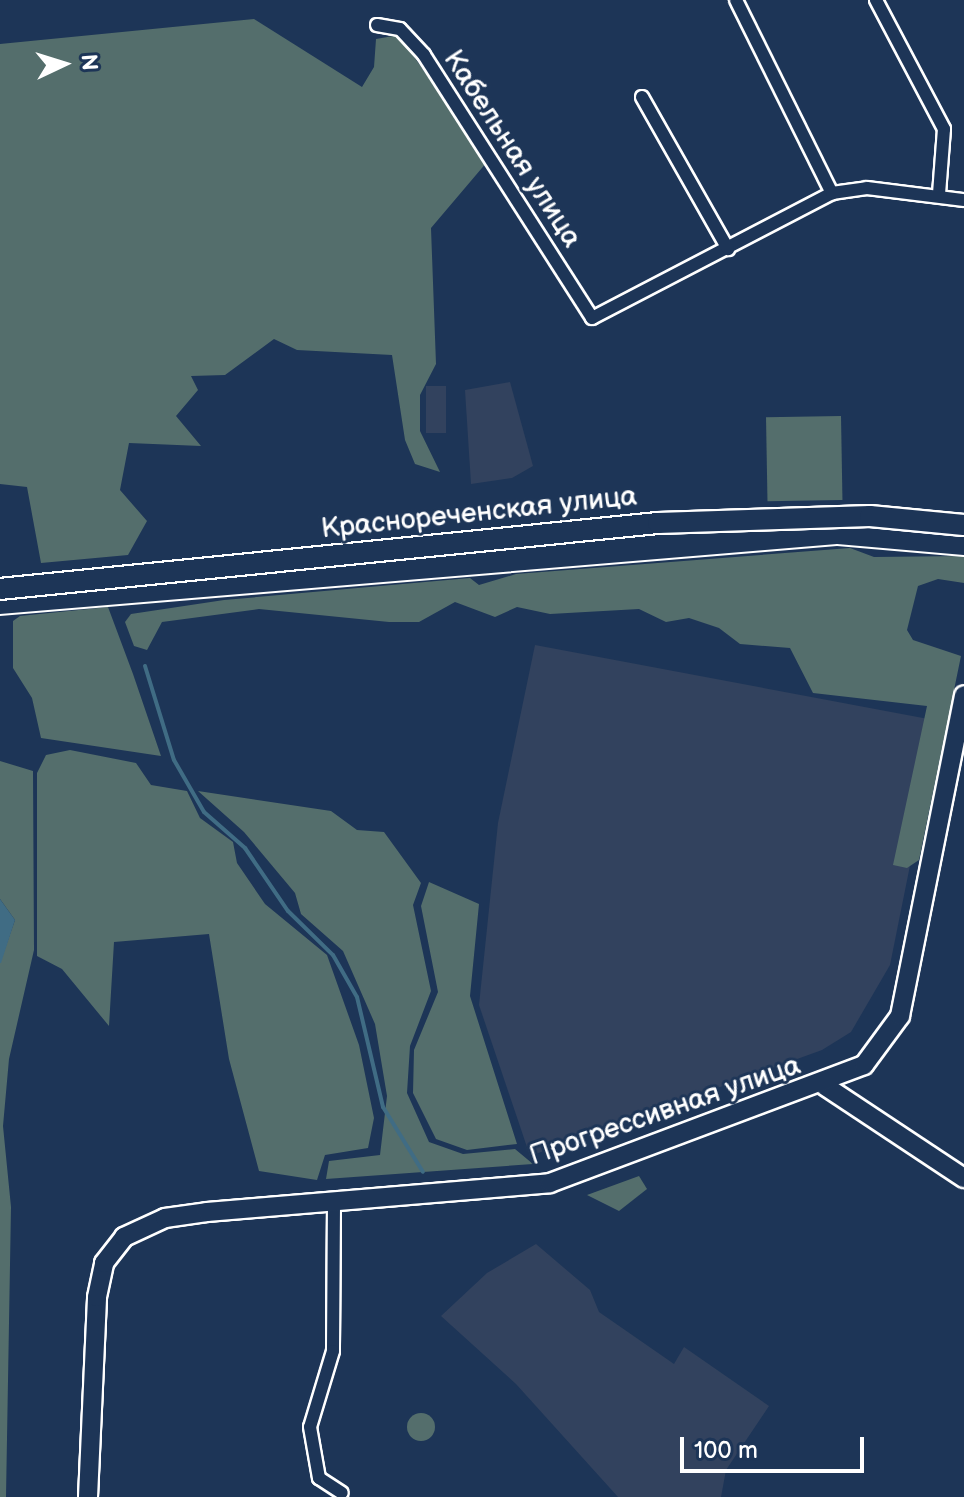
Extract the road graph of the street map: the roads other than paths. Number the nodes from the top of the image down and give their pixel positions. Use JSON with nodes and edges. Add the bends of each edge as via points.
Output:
{"nodes":[{"id":1,"x":876,"y":0,"type":"edge"},
{"id":2,"x":741,"y":2,"type":"edge"},
{"id":3,"x":377,"y":25,"type":"dead end"},
{"id":4,"x":642,"y":97,"type":"dead end"},
{"id":5,"x":832,"y":193,"type":"junction"},
{"id":6,"x":939,"y":194,"type":"junction"},
{"id":7,"x":964,"y":200,"type":"edge"},
{"id":8,"x":728,"y":249,"type":"junction"},
{"id":9,"x":964,"y":525,"type":"edge"},
{"id":10,"x":0,"y":589,"type":"edge"},
{"id":11,"x":964,"y":695,"type":"edge"},
{"id":12,"x":825,"y":1086,"type":"junction"},
{"id":13,"x":964,"y":1178,"type":"edge"},
{"id":14,"x":334,"y":1204,"type":"junction"},
{"id":15,"x":342,"y":1493,"type":"dead end"},
{"id":16,"x":88,"y":1497,"type":"edge"}],
"edges":[{"from":1,"to":6,"type":"street","via":[[944,129]]},
{"from":2,"to":5,"type":"street"},
{"from":3,"to":8,"type":"street","name":"Кабельная улица","via":[[400,29],[424,55],[592,318]]},
{"from":4,"to":8,"type":"street"},
{"from":5,"to":6,"type":"street"},
{"from":5,"to":8,"type":"street"},
{"from":6,"to":7,"type":"street"},
{"from":9,"to":10,"type":"main road","name":"Краснореченская улица","via":[[870,516],[706,520]]},
{"from":11,"to":12,"type":"street","name":"Прогрессивная улица","via":[[900,1016],[864,1065]]},
{"from":12,"to":13,"type":"street"},
{"from":12,"to":14,"type":"street","name":"Прогрессивная улица","via":[[550,1183]]},
{"from":14,"to":15,"type":"street","via":[[339,1278],[333,1351],[310,1427],[319,1478]]},
{"from":14,"to":16,"type":"street","name":"Прогрессивная улица","via":[[165,1218],[124,1237],[109,1254],[92,1335]]}]}
